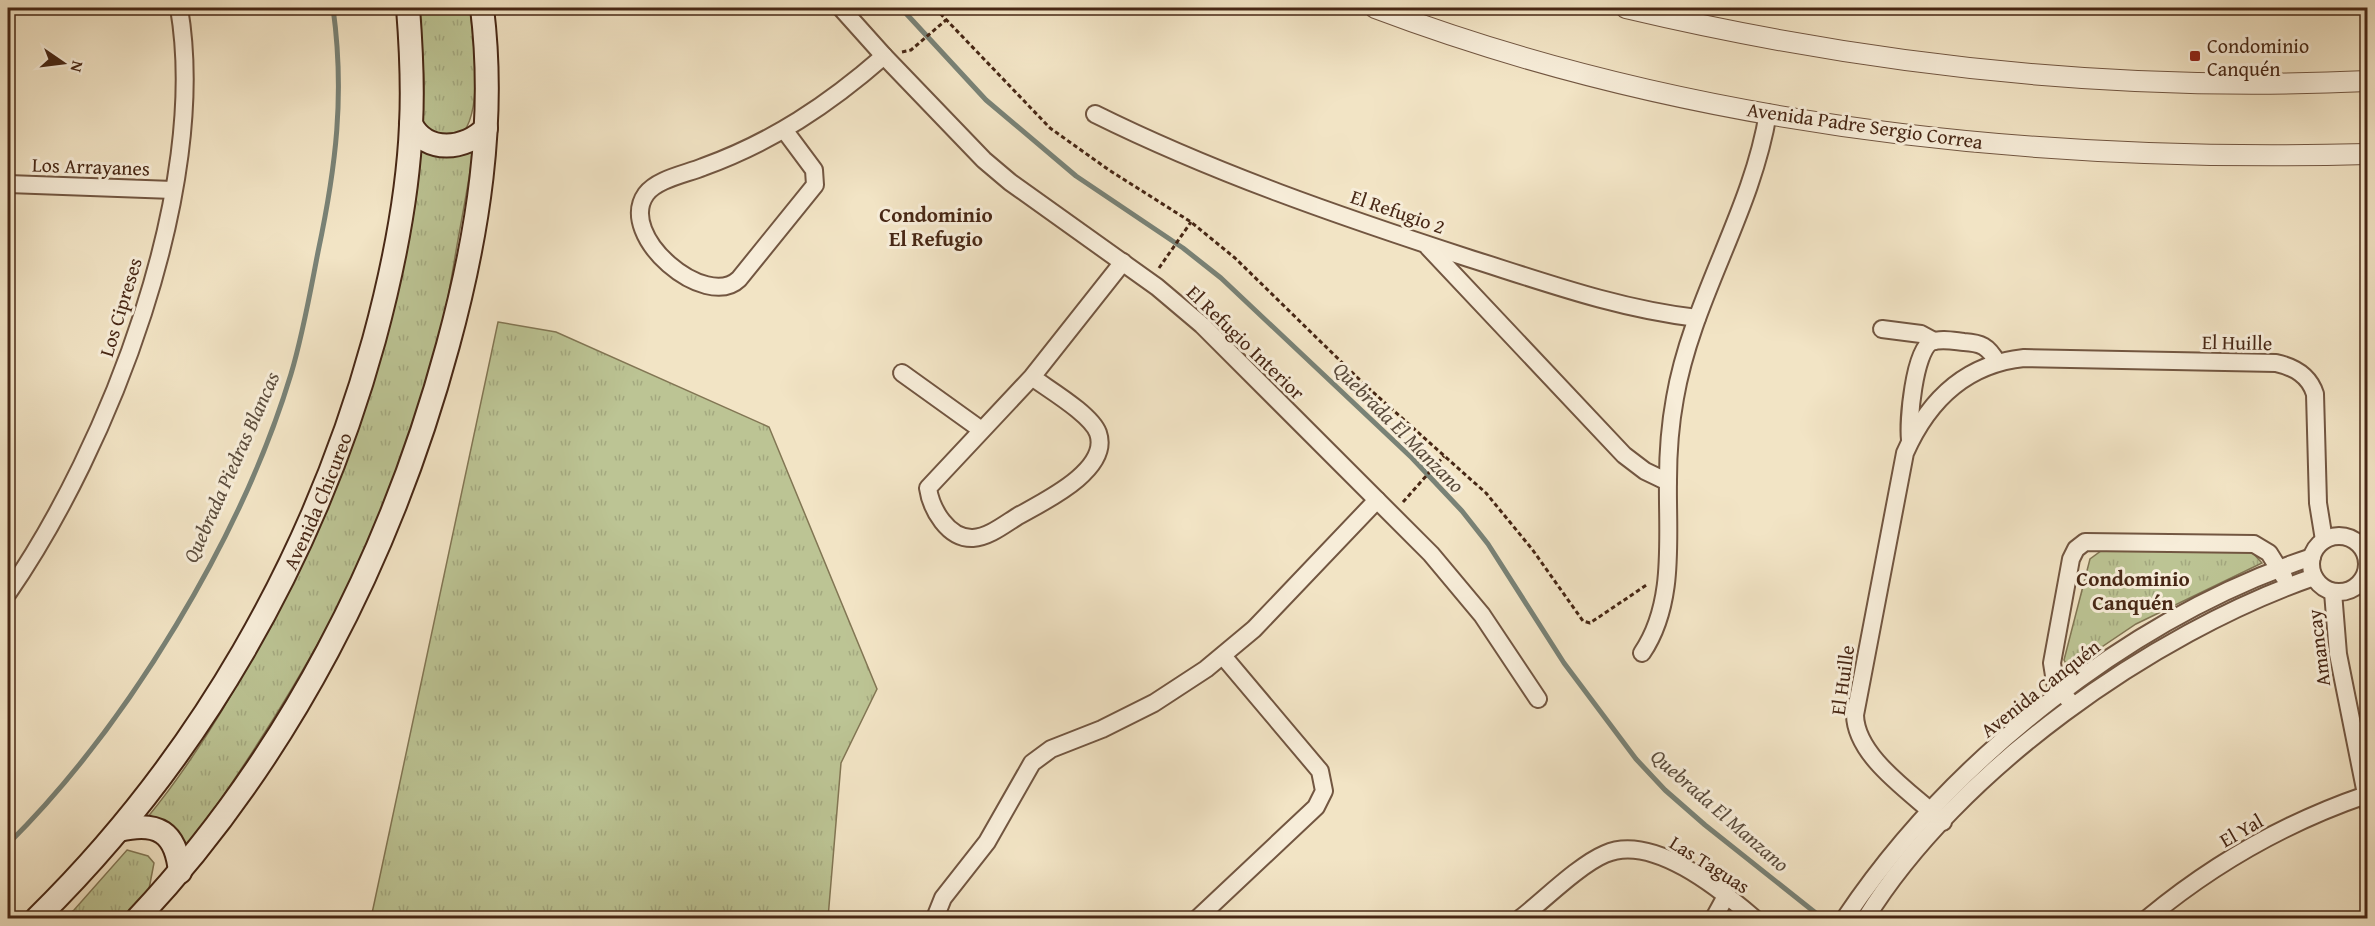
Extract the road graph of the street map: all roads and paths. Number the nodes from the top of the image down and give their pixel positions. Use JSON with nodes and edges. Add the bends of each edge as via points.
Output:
{"nodes":[{"id":1,"x":178,"y":8,"type":"edge"},
{"id":2,"x":408,"y":8,"type":"edge"},
{"id":3,"x":482,"y":8,"type":"edge"},
{"id":4,"x":841,"y":8,"type":"edge"},
{"id":5,"x":935,"y":8,"type":"edge"},
{"id":6,"x":1375,"y":8,"type":"edge"},
{"id":7,"x":1626,"y":8,"type":"edge"},
{"id":8,"x":946,"y":20,"type":"junction"},
{"id":9,"x":911,"y":50,"type":"dead end"},
{"id":10,"x":884,"y":56,"type":"junction"},
{"id":11,"x":2367,"y":81,"type":"edge"},
{"id":12,"x":1768,"y":113,"type":"junction"},
{"id":13,"x":1095,"y":114,"type":"dead end"},
{"id":14,"x":411,"y":124,"type":"junction"},
{"id":15,"x":486,"y":128,"type":"junction"},
{"id":16,"x":785,"y":131,"type":"junction"},
{"id":17,"x":2367,"y":154,"type":"edge"},
{"id":18,"x":8,"y":184,"type":"edge"},
{"id":19,"x":173,"y":190,"type":"junction"},
{"id":20,"x":1191,"y":222,"type":"junction"},
{"id":21,"x":1426,"y":244,"type":"junction"},
{"id":22,"x":1164,"y":260,"type":"dead end"},
{"id":23,"x":1123,"y":262,"type":"junction"},
{"id":24,"x":1697,"y":318,"type":"junction"},
{"id":25,"x":1882,"y":330,"type":"dead end"},
{"id":26,"x":1934,"y":341,"type":"junction"},
{"id":27,"x":1997,"y":362,"type":"junction"},
{"id":28,"x":902,"y":373,"type":"dead end"},
{"id":29,"x":1032,"y":377,"type":"junction"},
{"id":30,"x":980,"y":429,"type":"junction"},
{"id":31,"x":1910,"y":440,"type":"junction"},
{"id":32,"x":1444,"y":456,"type":"junction"},
{"id":33,"x":1668,"y":482,"type":"junction"},
{"id":34,"x":1377,"y":500,"type":"junction"},
{"id":35,"x":1392,"y":515,"type":"junction"},
{"id":36,"x":2324,"y":540,"type":"junction"},
{"id":37,"x":2364,"y":544,"type":"edge"},
{"id":38,"x":2312,"y":557,"type":"junction"},
{"id":39,"x":2280,"y":568,"type":"junction"},
{"id":40,"x":2367,"y":568,"type":"edge"},
{"id":41,"x":1667,"y":570,"type":"junction"},
{"id":42,"x":2314,"y":577,"type":"junction"},
{"id":43,"x":2288,"y":586,"type":"junction"},
{"id":44,"x":2333,"y":592,"type":"junction"},
{"id":45,"x":8,"y":593,"type":"edge"},
{"id":46,"x":1642,"y":653,"type":"dead end"},
{"id":47,"x":1223,"y":656,"type":"junction"},
{"id":48,"x":2063,"y":693,"type":"junction"},
{"id":49,"x":1538,"y":699,"type":"dead end"},
{"id":50,"x":2074,"y":707,"type":"junction"},
{"id":51,"x":2367,"y":800,"type":"edge"},
{"id":52,"x":1937,"y":817,"type":"junction"},
{"id":53,"x":119,"y":830,"type":"junction"},
{"id":54,"x":180,"y":872,"type":"junction"},
{"id":55,"x":1725,"y":896,"type":"junction"},
{"id":56,"x":37,"y":918,"type":"edge"},
{"id":57,"x":138,"y":918,"type":"edge"},
{"id":58,"x":935,"y":918,"type":"edge"},
{"id":59,"x":1198,"y":918,"type":"edge"},
{"id":60,"x":1521,"y":918,"type":"edge"},
{"id":61,"x":1714,"y":918,"type":"edge"},
{"id":62,"x":1754,"y":918,"type":"edge"},
{"id":63,"x":1845,"y":918,"type":"edge"},
{"id":64,"x":1866,"y":918,"type":"edge"},
{"id":65,"x":2148,"y":918,"type":"edge"}],
"edges":[{"from":1,"to":19,"type":"street","name":"Los Cipreses","via":[[184,107]]},
{"from":2,"to":14,"type":"main road","name":"Avenida Chicureo"},
{"from":3,"to":15,"type":"main road"},
{"from":4,"to":10,"type":"street","name":"El Refugio Interior"},
{"from":5,"to":8,"type":"path"},
{"from":6,"to":12,"type":"street","name":"Avenida Padre Sergio Correa","via":[[1569,68]]},
{"from":7,"to":11,"type":"street","via":[[1810,46],[1997,72],[2168,83]]},
{"from":8,"to":9,"type":"path"},
{"from":8,"to":20,"type":"path","via":[[1050,128]]},
{"from":10,"to":16,"type":"street"},
{"from":10,"to":23,"type":"street","name":"El Refugio Interior","via":[[984,160]]},
{"from":12,"to":17,"type":"street","name":"Avenida Padre Sergio Correa","via":[[1944,139],[2079,151]]},
{"from":12,"to":24,"type":"street","via":[[1759,157]]},
{"from":13,"to":21,"type":"street","name":"El Refugio 2","via":[[1195,160]]},
{"from":14,"to":15,"type":"main road","via":[[422,138],[443,145],[470,142]]},
{"from":14,"to":53,"type":"main road","name":"Avenida Chicureo","via":[[404,195],[381,315],[353,411],[314,513],[269,606],[223,684],[165,772]]},
{"from":15,"to":54,"type":"main road","via":[[478,206],[460,302],[422,437],[386,530],[311,682],[251,775]]},
{"from":16,"to":16,"type":"street","via":[[649,190],[642,201],[641,219],[650,243],[664,261],[716,288],[739,279],[814,185],[814,170]]},
{"from":18,"to":19,"type":"street","name":"Los Arrayanes"},
{"from":19,"to":45,"type":"street","name":"Los Cipreses","via":[[123,370],[90,452]]},
{"from":20,"to":22,"type":"path"},
{"from":20,"to":32,"type":"path","via":[[1235,258]]},
{"from":21,"to":24,"type":"street","name":"El Refugio 2","via":[[1624,306]]},
{"from":21,"to":33,"type":"street","via":[[1624,455]]},
{"from":23,"to":29,"type":"street"},
{"from":23,"to":34,"type":"street","name":"El Refugio Interior","via":[[1202,325]]},
{"from":24,"to":33,"type":"street","via":[[1675,396]]},
{"from":25,"to":26,"type":"street","via":[[1921,334]]},
{"from":26,"to":27,"type":"street","via":[[1984,345]]},
{"from":26,"to":31,"type":"street","name":"El Huille","via":[[1921,357],[1909,417]]},
{"from":27,"to":31,"type":"street","name":"El Huille","via":[[1972,372],[1946,391]]},
{"from":27,"to":36,"type":"street","name":"El Huille","via":[[2041,358],[2276,363],[2292,367],[2305,376],[2315,394],[2318,503]]},
{"from":28,"to":30,"type":"street"},
{"from":29,"to":30,"type":"street"},
{"from":29,"to":30,"type":"street","via":[[1098,431],[1100,448],[1066,488],[983,536],[962,537],[935,511],[928,488]]},
{"from":31,"to":52,"type":"street","name":"El Huille","via":[[1898,481],[1855,723],[1868,752]]},
{"from":32,"to":35,"type":"path"},
{"from":32,"to":41,"type":"path","via":[[1493,502],[1588,624]]},
{"from":33,"to":41,"type":"street"},
{"from":34,"to":35,"type":"street","name":"El Refugio Interior"},
{"from":34,"to":47,"type":"street","via":[[1254,629]]},
{"from":35,"to":49,"type":"street","name":"El Refugio Interior","via":[[1476,607]]},
{"from":36,"to":37,"type":"street","via":[[2342,536]]},
{"from":36,"to":38,"type":"street"},
{"from":37,"to":40,"type":"street"},
{"from":38,"to":39,"type":"street","name":"Avenida Canquén"},
{"from":38,"to":42,"type":"street"},
{"from":39,"to":43,"type":"street"},
{"from":39,"to":48,"type":"street","name":"Avenida Canquén","via":[[2182,615]]},
{"from":39,"to":48,"type":"street","via":[[2266,550],[2254,544],[2085,542],[2073,553],[2052,654],[2055,682]]},
{"from":40,"to":44,"type":"street","via":[[2352,589]]},
{"from":41,"to":46,"type":"street","via":[[1657,622]]},
{"from":42,"to":43,"type":"street","name":"Avenida Canquén"},
{"from":42,"to":44,"type":"street"},
{"from":43,"to":50,"type":"street","name":"Avenida Canquén","via":[[2171,642]]},
{"from":44,"to":51,"type":"street","name":"Amancay","via":[[2338,654]]},
{"from":47,"to":58,"type":"street","via":[[1154,703],[1051,749],[1032,763],[978,856],[943,898]]},
{"from":47,"to":59,"type":"street","via":[[1320,771],[1324,791],[1316,807]]},
{"from":48,"to":50,"type":"street"},
{"from":48,"to":52,"type":"street","name":"Avenida Canquén","via":[[1985,758]]},
{"from":50,"to":52,"type":"street","name":"Avenida Canquén"},
{"from":51,"to":65,"type":"street","name":"El Yal","via":[[2315,815],[2257,843]]},
{"from":52,"to":63,"type":"street","name":"Avenida Canquén","via":[[1880,871]]},
{"from":52,"to":64,"type":"street","name":"Avenida Canquén"},
{"from":53,"to":54,"type":"main road","via":[[139,827],[162,831],[174,845]]},
{"from":53,"to":56,"type":"main road","name":"Avenida Chicureo"},
{"from":54,"to":57,"type":"main road"},
{"from":55,"to":60,"type":"street","name":"Las Taguas","via":[[1669,860],[1643,850],[1623,849],[1596,858]]},
{"from":55,"to":61,"type":"street"},
{"from":55,"to":62,"type":"street","name":"Las Taguas"}]}
